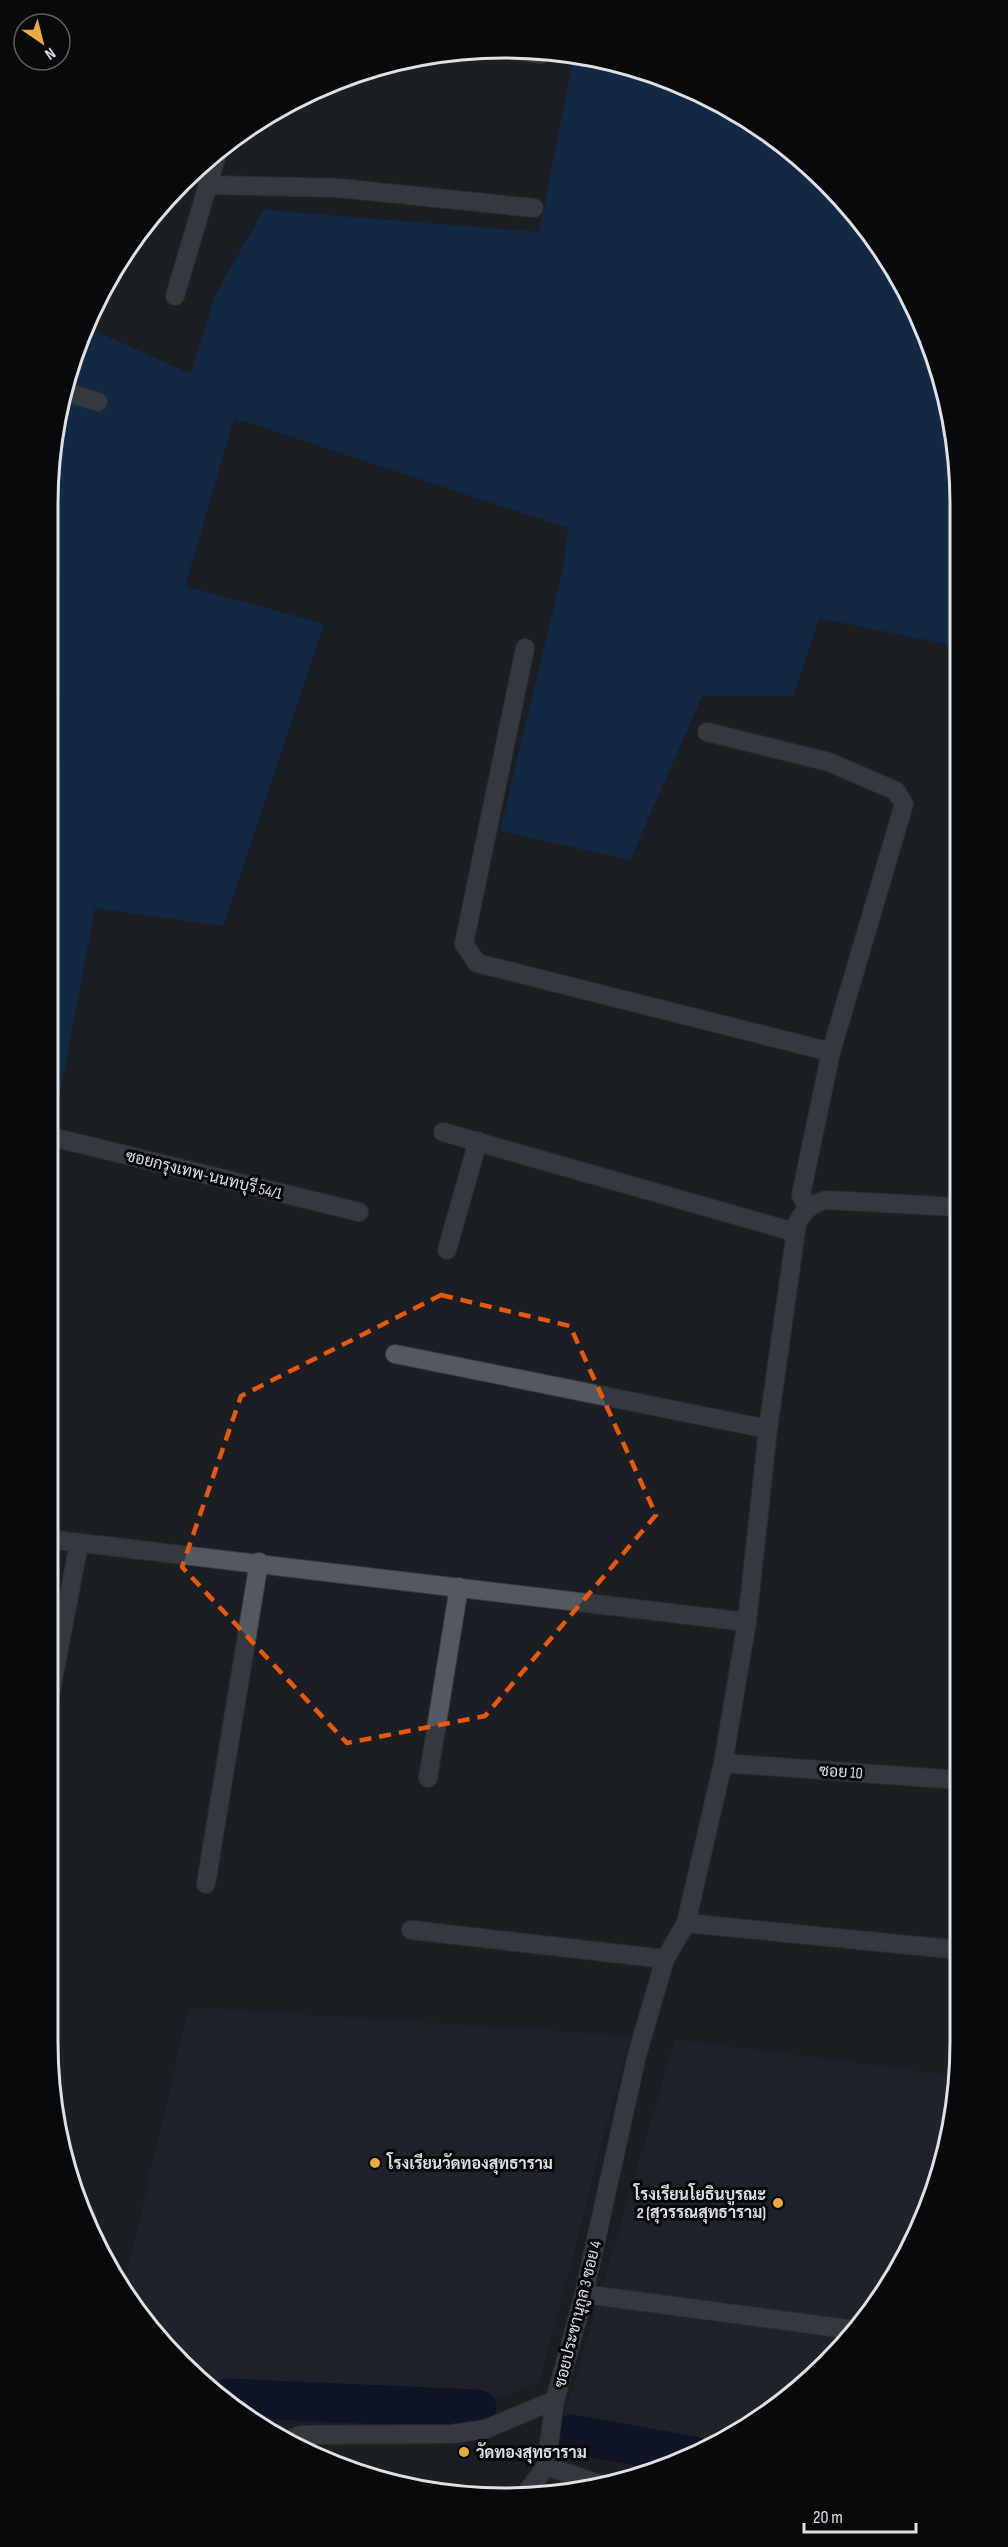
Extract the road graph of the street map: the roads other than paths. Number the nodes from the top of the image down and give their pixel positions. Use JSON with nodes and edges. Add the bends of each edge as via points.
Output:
{"nodes":[{"id":1,"x":214,"y":166,"type":"edge"},
{"id":2,"x":209,"y":185,"type":"junction"},
{"id":3,"x":534,"y":208,"type":"dead end"},
{"id":4,"x":176,"y":296,"type":"dead end"},
{"id":5,"x":73,"y":394,"type":"edge"},
{"id":6,"x":98,"y":402,"type":"dead end"},
{"id":7,"x":525,"y":648,"type":"dead end"},
{"id":8,"x":706,"y":732,"type":"dead end"},
{"id":9,"x":831,"y":1052,"type":"junction"},
{"id":10,"x":443,"y":1132,"type":"dead end"},
{"id":11,"x":58,"y":1138,"type":"edge"},
{"id":12,"x":478,"y":1141,"type":"junction"},
{"id":13,"x":950,"y":1206,"type":"edge"},
{"id":14,"x":808,"y":1207,"type":"junction"},
{"id":15,"x":360,"y":1212,"type":"dead end"},
{"id":16,"x":794,"y":1232,"type":"junction"},
{"id":17,"x":447,"y":1250,"type":"dead end"},
{"id":18,"x":395,"y":1354,"type":"dead end"},
{"id":19,"x":768,"y":1429,"type":"junction"},
{"id":20,"x":58,"y":1540,"type":"edge"},
{"id":21,"x":79,"y":1543,"type":"junction"},
{"id":22,"x":259,"y":1562,"type":"junction"},
{"id":23,"x":459,"y":1587,"type":"junction"},
{"id":24,"x":747,"y":1622,"type":"junction"},
{"id":25,"x":58,"y":1653,"type":"edge"},
{"id":26,"x":723,"y":1763,"type":"junction"},
{"id":27,"x":428,"y":1778,"type":"dead end"},
{"id":28,"x":950,"y":1779,"type":"edge"},
{"id":29,"x":206,"y":1884,"type":"dead end"},
{"id":30,"x":686,"y":1923,"type":"junction"},
{"id":31,"x":411,"y":1930,"type":"dead end"},
{"id":32,"x":950,"y":1949,"type":"edge"},
{"id":33,"x":665,"y":1959,"type":"junction"},
{"id":34,"x":584,"y":2294,"type":"junction"},
{"id":35,"x":845,"y":2329,"type":"edge"},
{"id":36,"x":555,"y":2400,"type":"junction"},
{"id":37,"x":295,"y":2437,"type":"edge"},
{"id":38,"x":546,"y":2466,"type":"junction"},
{"id":39,"x":587,"y":2481,"type":"edge"},
{"id":40,"x":530,"y":2488,"type":"edge"}],
"edges":[{"from":1,"to":2,"type":"street"},
{"from":2,"to":3,"type":"street","via":[[339,188]]},
{"from":2,"to":4,"type":"street"},
{"from":5,"to":6,"type":"street"},
{"from":7,"to":9,"type":"street","via":[[464,944],[477,963]]},
{"from":8,"to":9,"type":"street","via":[[830,762],[896,791],[904,804]]},
{"from":9,"to":14,"type":"street","via":[[801,1195]]},
{"from":10,"to":12,"type":"street"},
{"from":11,"to":15,"type":"street","name":"ซอยกรุงเทพ-นนทบุรี 54/1"},
{"from":12,"to":16,"type":"street"},
{"from":12,"to":17,"type":"street"},
{"from":13,"to":14,"type":"street","via":[[826,1200]]},
{"from":14,"to":16,"type":"street"},
{"from":16,"to":19,"type":"street","name":"ซอยประชานุกูล 3 ซอย 4"},
{"from":18,"to":19,"type":"street"},
{"from":19,"to":24,"type":"street","name":"ซอยประชานุกูล 3 ซอย 4"},
{"from":20,"to":21,"type":"street"},
{"from":21,"to":22,"type":"street"},
{"from":21,"to":25,"type":"street"},
{"from":22,"to":23,"type":"street"},
{"from":22,"to":29,"type":"street"},
{"from":23,"to":24,"type":"street"},
{"from":23,"to":27,"type":"street"},
{"from":24,"to":26,"type":"street","name":"ซอยประชานุกูล 3 ซอย 4"},
{"from":26,"to":28,"type":"street","name":"ซอย 10"},
{"from":26,"to":30,"type":"street","name":"ซอยประชานุกูล 3 ซอย 4"},
{"from":30,"to":32,"type":"street"},
{"from":30,"to":33,"type":"street","name":"ซอยประชานุกูล 3 ซอย 4"},
{"from":31,"to":33,"type":"street"},
{"from":33,"to":34,"type":"street","name":"ซอยประชานุกูล 3 ซอย 4","via":[[637,2055]]},
{"from":34,"to":35,"type":"street"},
{"from":34,"to":36,"type":"street","name":"ซอยประชานุกูล 3 ซอย 4"},
{"from":36,"to":37,"type":"street","name":"ซอยประชานุกูล 3 ซอย 4","via":[[486,2429],[452,2434]]},
{"from":36,"to":38,"type":"street"},
{"from":38,"to":39,"type":"street"},
{"from":38,"to":40,"type":"street"}]}
